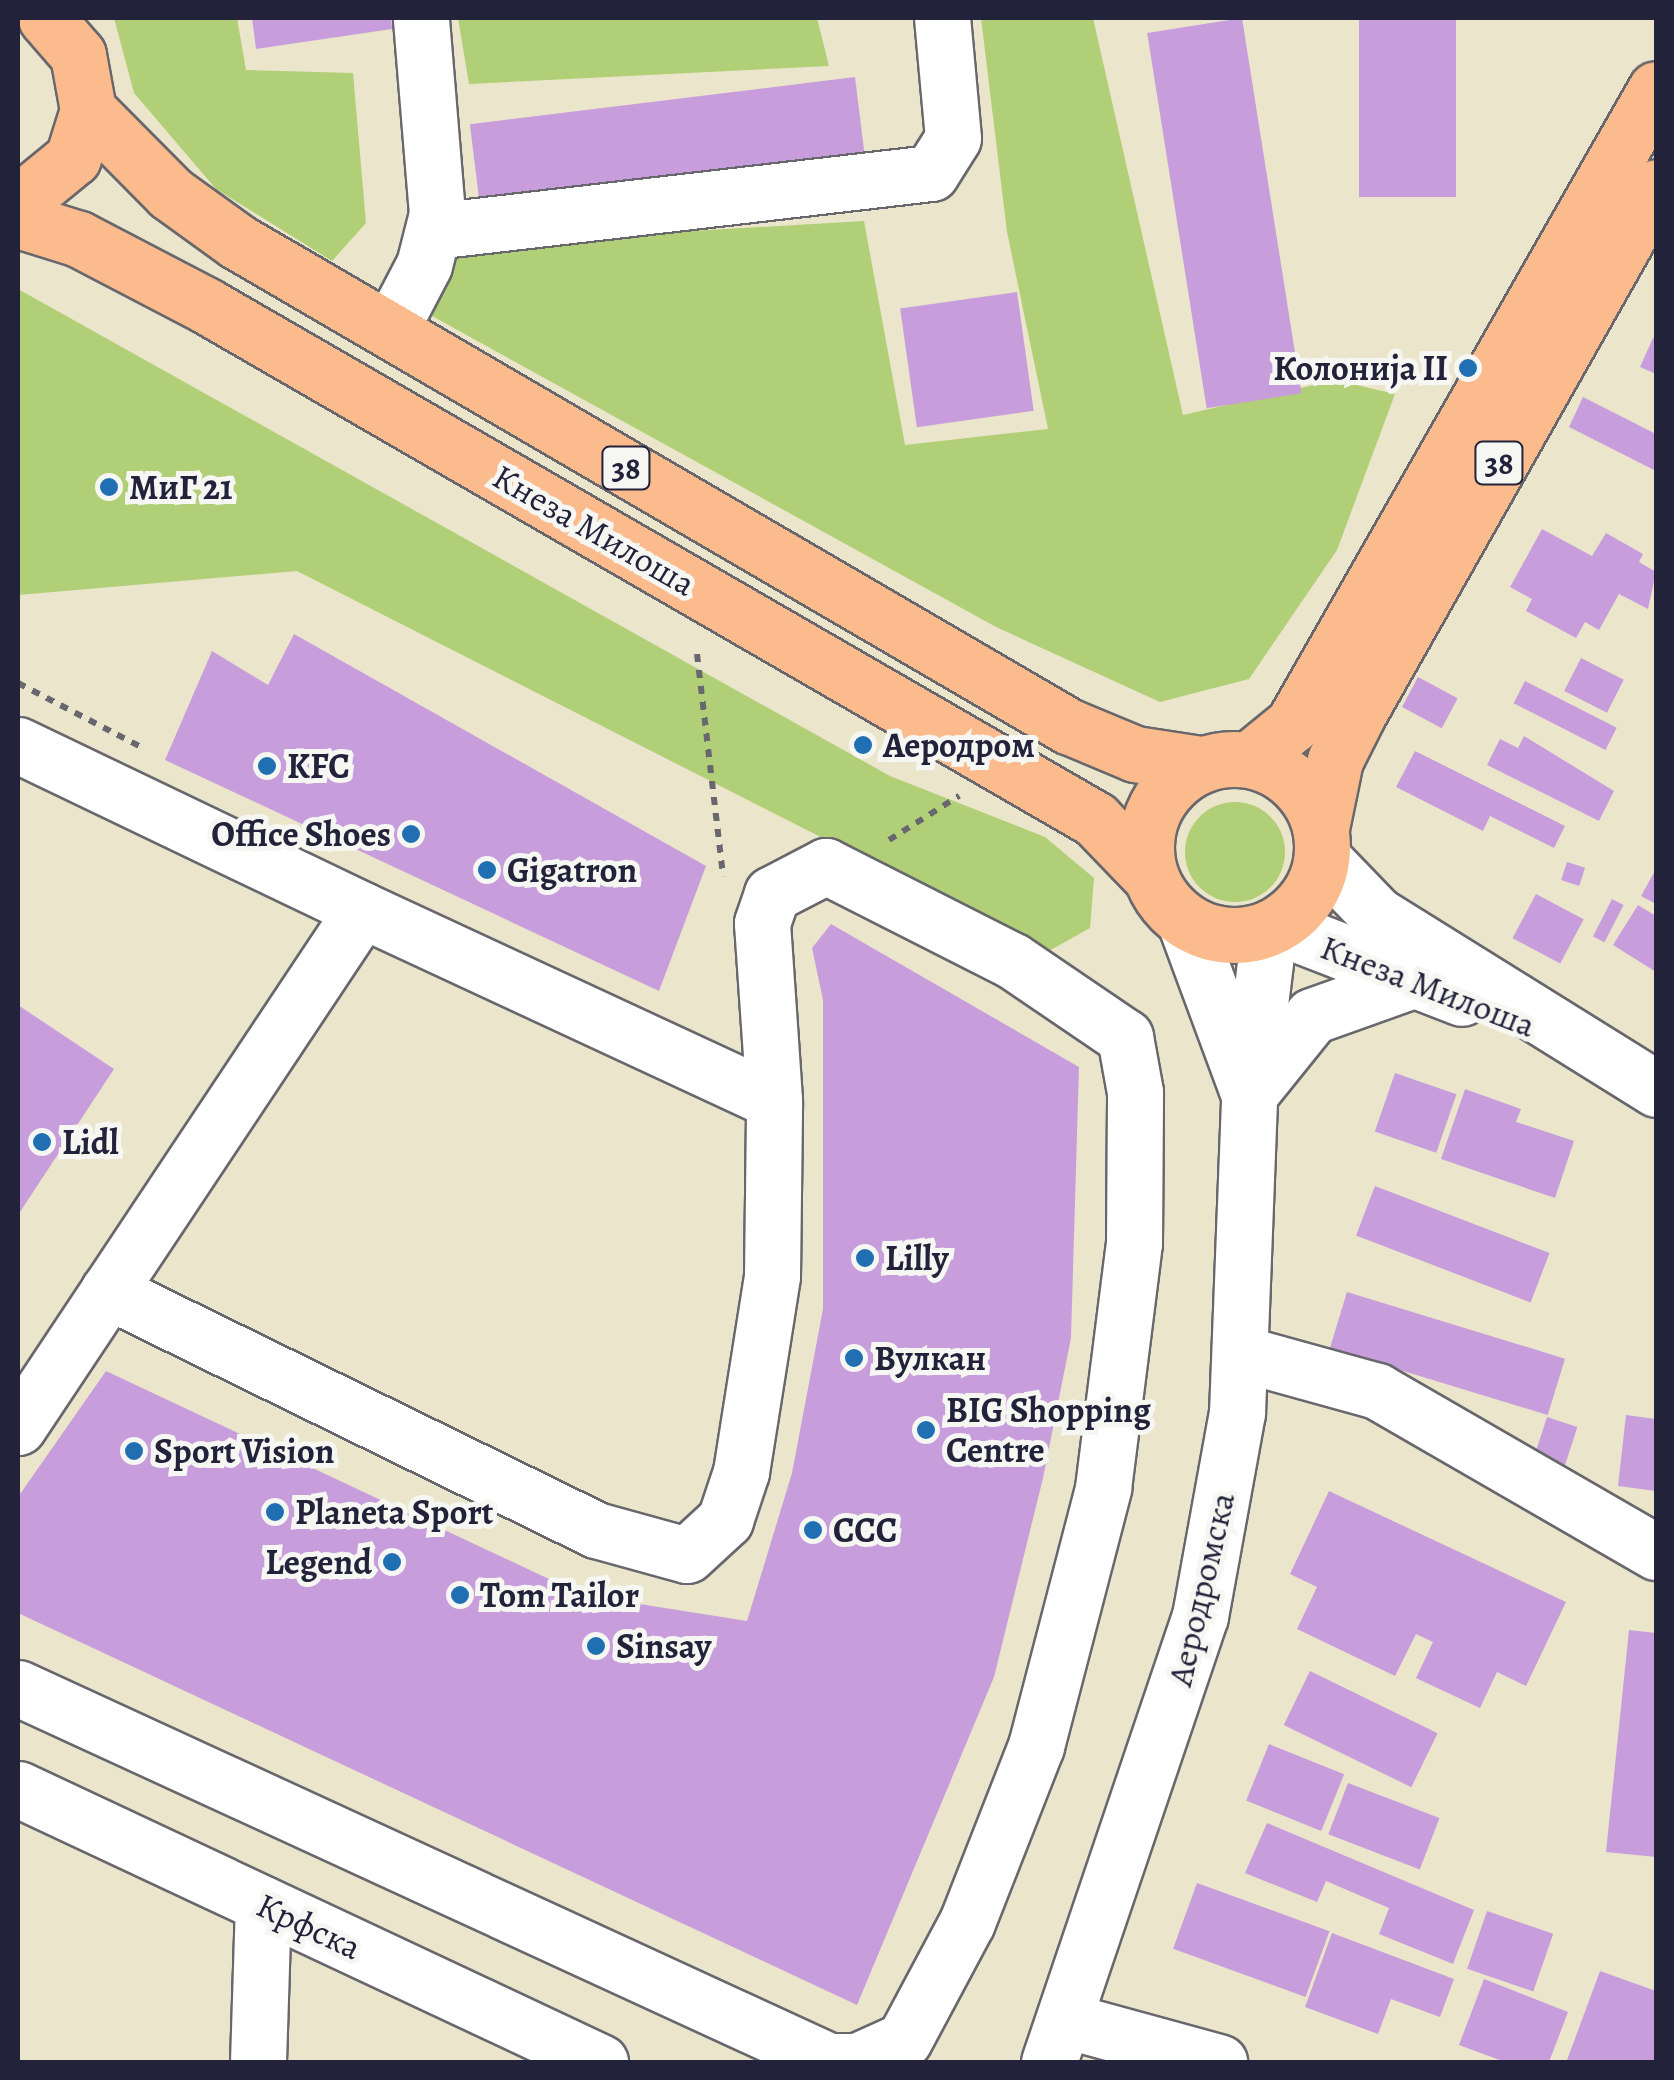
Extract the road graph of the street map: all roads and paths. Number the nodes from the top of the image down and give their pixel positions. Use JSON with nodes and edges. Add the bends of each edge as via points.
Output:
{"nodes":[{"id":1,"x":421,"y":18,"type":"edge"},
{"id":2,"x":942,"y":18,"type":"edge"},
{"id":3,"x":65,"y":30,"type":"edge"},
{"id":4,"x":1656,"y":89,"type":"edge"},
{"id":5,"x":88,"y":110,"type":"junction"},
{"id":6,"x":1656,"y":187,"type":"edge"},
{"id":7,"x":18,"y":203,"type":"edge"},
{"id":8,"x":18,"y":220,"type":"edge"},
{"id":9,"x":434,"y":231,"type":"junction"},
{"id":10,"x":390,"y":330,"type":"junction"},
{"id":11,"x":697,"y":654,"type":"dead end"},
{"id":12,"x":1330,"y":657,"type":"junction"},
{"id":13,"x":18,"y":683,"type":"edge"},
{"id":14,"x":1098,"y":739,"type":"junction"},
{"id":15,"x":18,"y":746,"type":"edge"},
{"id":16,"x":1225,"y":762,"type":"junction"},
{"id":17,"x":133,"y":764,"type":"dead end"},
{"id":18,"x":959,"y":796,"type":"dead end"},
{"id":19,"x":1321,"y":843,"type":"junction"},
{"id":20,"x":841,"y":870,"type":"junction"},
{"id":21,"x":1149,"y":875,"type":"junction"},
{"id":22,"x":724,"y":882,"type":"dead end"},
{"id":23,"x":362,"y":910,"type":"junction"},
{"id":24,"x":1186,"y":922,"type":"junction"},
{"id":25,"x":1277,"y":924,"type":"junction"},
{"id":26,"x":1416,"y":978,"type":"junction"},
{"id":27,"x":1576,"y":1044,"type":"junction"},
{"id":28,"x":1656,"y":1089,"type":"edge"},
{"id":29,"x":1249,"y":1095,"type":"junction"},
{"id":30,"x":774,"y":1101,"type":"junction"},
{"id":31,"x":108,"y":1292,"type":"junction"},
{"id":32,"x":1240,"y":1353,"type":"junction"},
{"id":33,"x":18,"y":1428,"type":"edge"},
{"id":34,"x":1656,"y":1552,"type":"edge"},
{"id":35,"x":18,"y":1688,"type":"edge"},
{"id":36,"x":18,"y":1789,"type":"edge"},
{"id":37,"x":263,"y":1904,"type":"junction"},
{"id":38,"x":1057,"y":2041,"type":"edge"},
{"id":39,"x":258,"y":2062,"type":"edge"},
{"id":40,"x":600,"y":2062,"type":"edge"},
{"id":41,"x":1219,"y":2062,"type":"edge"}],
"edges":[{"from":1,"to":9,"type":"street"},
{"from":2,"to":9,"type":"street","via":[[953,138],[930,173]]},
{"from":3,"to":5,"type":"main road"},
{"from":4,"to":12,"type":"main road","number":"38"},
{"from":5,"to":7,"type":"main road","via":[[66,166]]},
{"from":5,"to":10,"type":"main road","name":"Кнеза Милоша","number":"38","via":[[170,193]]},
{"from":6,"to":19,"type":"main road","number":"38","via":[[1358,714],[1330,775]]},
{"from":8,"to":21,"type":"main road","name":"Кнеза Милоша","number":"38","via":[[79,239],[207,306],[1095,819]]},
{"from":9,"to":10,"type":"street"},
{"from":10,"to":14,"type":"main road","name":"Кнеза Милоша","number":"38"},
{"from":11,"to":22,"type":"path"},
{"from":12,"to":14,"type":"main road","via":[[1223,738]]},
{"from":12,"to":16,"type":"main road","number":"38","via":[[1293,724]]},
{"from":13,"to":17,"type":"path","via":[[144,742]]},
{"from":14,"to":16,"type":"main road","name":"Кнеза Милоша","number":"38"},
{"from":15,"to":23,"type":"street"},
{"from":16,"to":19,"type":"main road","number":"38","via":[[1296,783]]},
{"from":16,"to":21,"type":"main road","number":"38","via":[[1177,778],[1148,822]]},
{"from":18,"to":20,"type":"path"},
{"from":19,"to":25,"type":"main road","number":"38","via":[[1303,903]]},
{"from":19,"to":27,"type":"street","name":"Кнеза Милоша","via":[[1377,915]]},
{"from":20,"to":30,"type":"street","via":[[797,874],[772,894],[762,924]]},
{"from":20,"to":35,"type":"street","via":[[1110,1020],[1125,1037],[1135,1092],[1130,1318],[1071,1624],[1001,1842],[904,2040],[857,2061],[792,2049]]},
{"from":21,"to":24,"type":"main road","number":"38"},
{"from":23,"to":30,"type":"street"},
{"from":23,"to":31,"type":"street"},
{"from":24,"to":25,"type":"main road","via":[[1212,933]]},
{"from":24,"to":29,"type":"street","name":"Аеродромска"},
{"from":25,"to":26,"type":"street","name":"Кнеза Милоша"},
{"from":25,"to":29,"type":"street","name":"Аеродромска"},
{"from":26,"to":27,"type":"street","name":"Кнеза Милоша"},
{"from":26,"to":29,"type":"street","via":[[1312,1016]]},
{"from":27,"to":28,"type":"street","name":"Кнеза Милоша"},
{"from":29,"to":32,"type":"street","name":"Аеродромска"},
{"from":30,"to":31,"type":"street","via":[[772,1276],[742,1472],[726,1520],[686,1555],[596,1530]]},
{"from":31,"to":33,"type":"street"},
{"from":32,"to":34,"type":"street","via":[[1377,1391]]},
{"from":32,"to":38,"type":"street","name":"Аеродромска","via":[[1200,1616]]},
{"from":36,"to":37,"type":"street","name":"Крфска"},
{"from":37,"to":39,"type":"street"},
{"from":37,"to":40,"type":"street","name":"Крфска"},
{"from":38,"to":41,"type":"street"}]}
